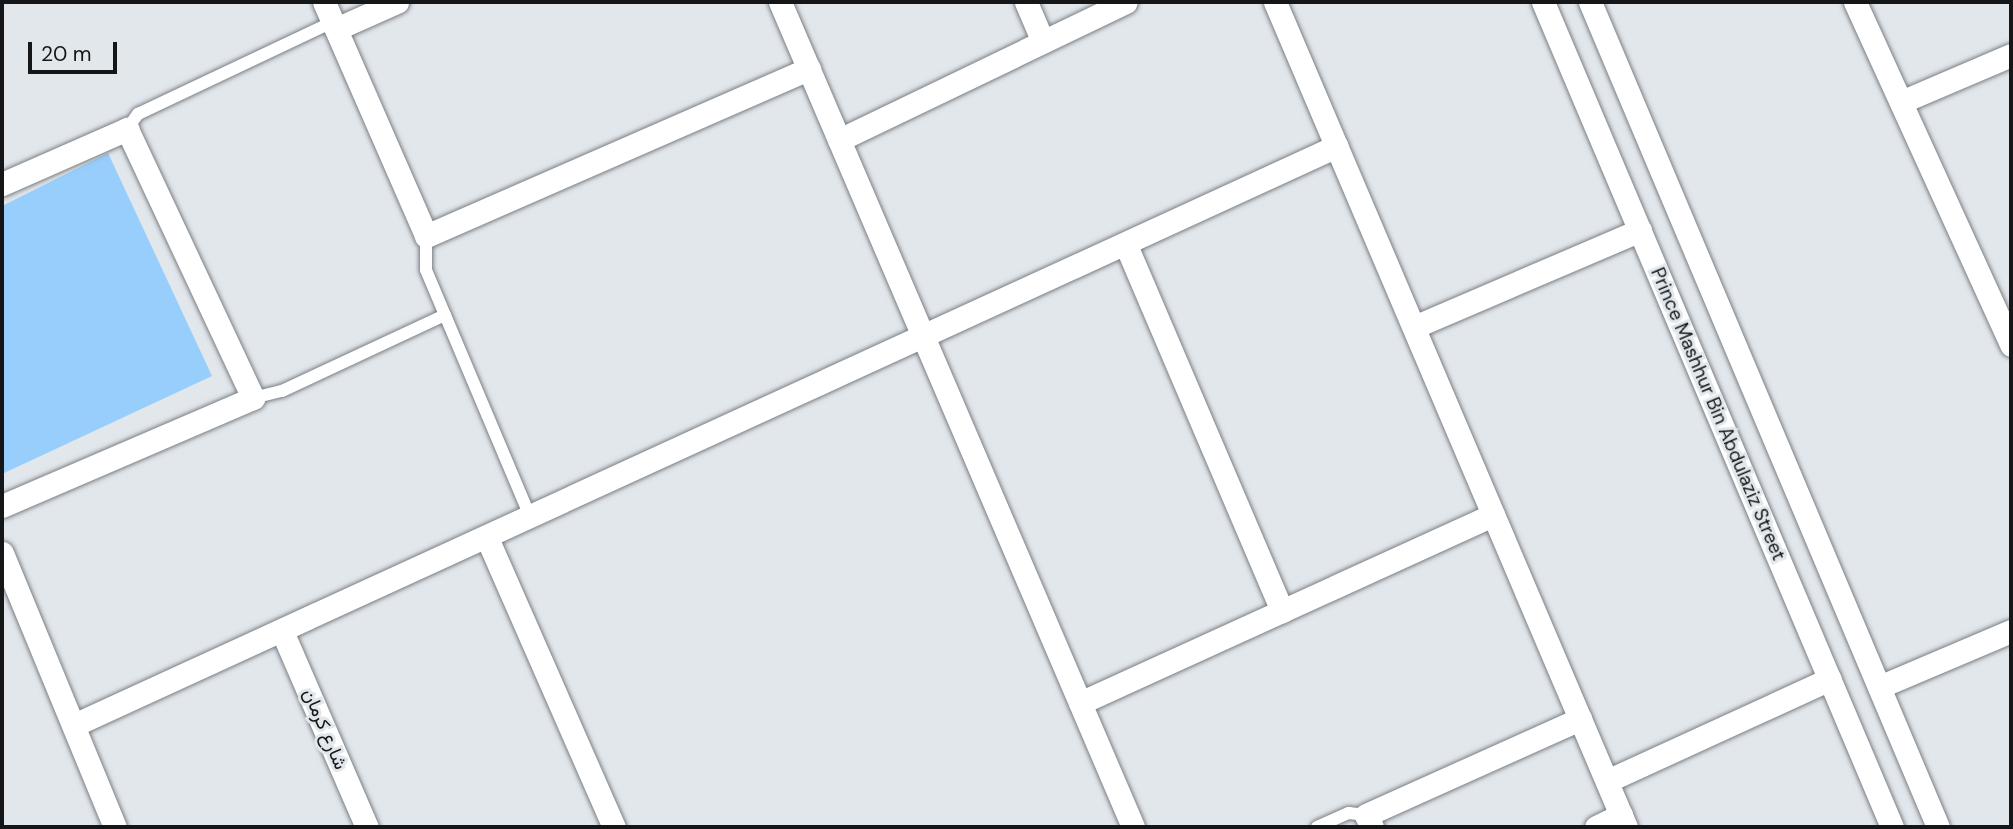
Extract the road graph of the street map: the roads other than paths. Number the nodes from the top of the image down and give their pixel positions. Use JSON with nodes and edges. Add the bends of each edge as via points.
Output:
{"nodes":[{"id":1,"x":397,"y":2,"type":"edge"},
{"id":2,"x":780,"y":2,"type":"edge"},
{"id":3,"x":1026,"y":2,"type":"edge"},
{"id":4,"x":1126,"y":2,"type":"edge"},
{"id":5,"x":1275,"y":2,"type":"edge"},
{"id":6,"x":1543,"y":2,"type":"edge"},
{"id":7,"x":1590,"y":2,"type":"edge"},
{"id":8,"x":1855,"y":2,"type":"edge"},
{"id":9,"x":331,"y":18,"type":"edge"},
{"id":10,"x":1043,"y":42,"type":"junction"},
{"id":11,"x":2011,"y":55,"type":"edge"},
{"id":12,"x":809,"y":69,"type":"junction"},
{"id":13,"x":1901,"y":102,"type":"junction"},
{"id":14,"x":127,"y":129,"type":"junction"},
{"id":15,"x":839,"y":140,"type":"junction"},
{"id":16,"x":1337,"y":146,"type":"junction"},
{"id":17,"x":2,"y":184,"type":"edge"},
{"id":18,"x":1640,"y":230,"type":"junction"},
{"id":19,"x":426,"y":236,"type":"junction"},
{"id":20,"x":1126,"y":245,"type":"junction"},
{"id":21,"x":445,"y":315,"type":"junction"},
{"id":22,"x":1414,"y":327,"type":"junction"},
{"id":23,"x":925,"y":339,"type":"junction"},
{"id":24,"x":2011,"y":345,"type":"edge"},
{"id":25,"x":253,"y":398,"type":"junction"},
{"id":26,"x":2,"y":506,"type":"edge"},
{"id":27,"x":1493,"y":514,"type":"junction"},
{"id":28,"x":531,"y":517,"type":"junction"},
{"id":29,"x":487,"y":538,"type":"junction"},
{"id":30,"x":2,"y":553,"type":"edge"},
{"id":31,"x":1282,"y":611,"type":"junction"},
{"id":32,"x":282,"y":631,"type":"junction"},
{"id":33,"x":2011,"y":631,"type":"edge"},
{"id":34,"x":1830,"y":679,"type":"junction"},
{"id":35,"x":1879,"y":687,"type":"junction"},
{"id":36,"x":1080,"y":703,"type":"junction"},
{"id":37,"x":1580,"y":719,"type":"junction"},
{"id":38,"x":74,"y":725,"type":"junction"},
{"id":39,"x":1607,"y":781,"type":"junction"},
{"id":40,"x":1369,"y":821,"type":"edge"},
{"id":41,"x":1624,"y":821,"type":"edge"},
{"id":42,"x":115,"y":827,"type":"edge"},
{"id":43,"x":368,"y":827,"type":"edge"},
{"id":44,"x":614,"y":827,"type":"edge"},
{"id":45,"x":1133,"y":827,"type":"edge"},
{"id":46,"x":1317,"y":827,"type":"edge"},
{"id":47,"x":1596,"y":827,"type":"edge"},
{"id":48,"x":1892,"y":827,"type":"edge"},
{"id":49,"x":1938,"y":827,"type":"edge"}],
"edges":[{"from":1,"to":9,"type":"street"},
{"from":2,"to":12,"type":"street"},
{"from":3,"to":10,"type":"street"},
{"from":4,"to":10,"type":"street"},
{"from":5,"to":16,"type":"street"},
{"from":6,"to":18,"type":"street","name":"Prince Mashhur Bin Abdulaziz Street"},
{"from":7,"to":35,"type":"street"},
{"from":8,"to":13,"type":"street"},
{"from":9,"to":14,"type":"lane","via":[[138,114]]},
{"from":9,"to":19,"type":"street"},
{"from":10,"to":15,"type":"street"},
{"from":11,"to":13,"type":"street"},
{"from":12,"to":15,"type":"street"},
{"from":12,"to":19,"type":"street"},
{"from":13,"to":24,"type":"street"},
{"from":14,"to":17,"type":"street"},
{"from":14,"to":25,"type":"street"},
{"from":15,"to":23,"type":"street"},
{"from":16,"to":20,"type":"street"},
{"from":16,"to":22,"type":"street"},
{"from":18,"to":22,"type":"street"},
{"from":18,"to":34,"type":"street","name":"Prince Mashhur Bin Abdulaziz Street"},
{"from":19,"to":21,"type":"lane","via":[[426,270]]},
{"from":20,"to":23,"type":"street"},
{"from":20,"to":31,"type":"street"},
{"from":21,"to":25,"type":"lane","via":[[282,391]]},
{"from":21,"to":28,"type":"lane"},
{"from":22,"to":27,"type":"street"},
{"from":23,"to":28,"type":"street"},
{"from":23,"to":36,"type":"street"},
{"from":25,"to":26,"type":"street"},
{"from":27,"to":31,"type":"street"},
{"from":27,"to":37,"type":"street"},
{"from":28,"to":29,"type":"street"},
{"from":29,"to":32,"type":"street"},
{"from":29,"to":44,"type":"street"},
{"from":30,"to":38,"type":"street"},
{"from":31,"to":36,"type":"street"},
{"from":32,"to":38,"type":"street"},
{"from":32,"to":43,"type":"street","name":"شارع كرمان"},
{"from":33,"to":35,"type":"street"},
{"from":34,"to":39,"type":"street"},
{"from":34,"to":48,"type":"street","name":"Prince Mashhur Bin Abdulaziz Street"},
{"from":35,"to":49,"type":"street"},
{"from":36,"to":45,"type":"street"},
{"from":37,"to":39,"type":"street"},
{"from":37,"to":40,"type":"street"},
{"from":38,"to":42,"type":"street"},
{"from":39,"to":41,"type":"street"},
{"from":40,"to":46,"type":"lane","via":[[1349,813]]},
{"from":41,"to":47,"type":"street"}]}
